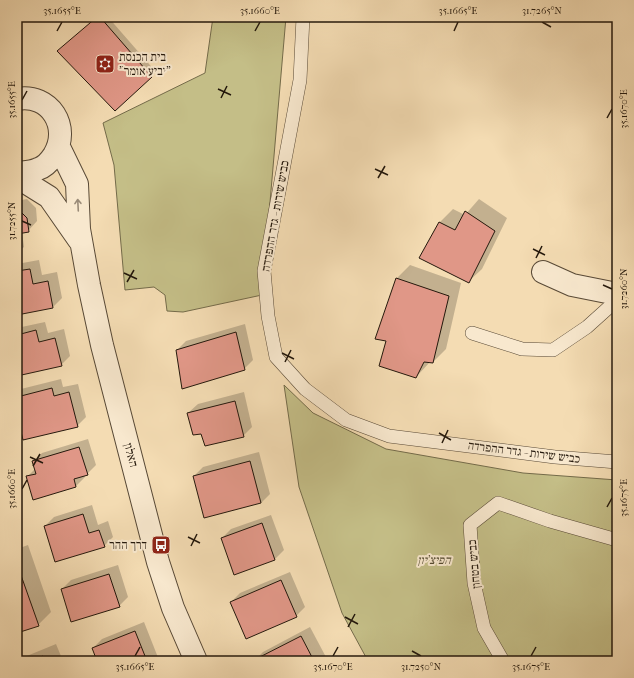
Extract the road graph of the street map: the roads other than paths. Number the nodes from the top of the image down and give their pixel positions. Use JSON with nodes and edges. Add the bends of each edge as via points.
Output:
{"nodes":[{"id":1,"x":303,"y":17,"type":"edge"},
{"id":2,"x":17,"y":99,"type":"edge"},
{"id":3,"x":59,"y":147,"type":"junction"},
{"id":4,"x":17,"y":173,"type":"edge"},
{"id":5,"x":17,"y":176,"type":"edge"},
{"id":6,"x":82,"y":244,"type":"junction"},
{"id":7,"x":543,"y":272,"type":"dead end"},
{"id":8,"x":617,"y":294,"type":"edge"},
{"id":9,"x":617,"y":300,"type":"edge"},
{"id":10,"x":472,"y":333,"type":"dead end"},
{"id":11,"x":617,"y":462,"type":"edge"},
{"id":12,"x":617,"y":540,"type":"edge"},
{"id":13,"x":196,"y":661,"type":"edge"},
{"id":14,"x":503,"y":661,"type":"edge"}],
"edges":[{"from":1,"to":11,"type":"lane","name":"כביש שירות - גדר ההפרדה","via":[[300,80],[264,271],[268,316],[276,357],[304,389],[346,420],[389,436],[555,457]]},
{"from":2,"to":3,"type":"street","via":[[42,102],[52,110],[61,131]]},
{"from":3,"to":4,"type":"street","via":[[50,162],[39,169]]},
{"from":6,"to":3,"type":"street","name":"האלון","one_way":true,"via":[[77,184]]},
{"from":5,"to":6,"type":"street","name":"האלון","via":[[49,197]]},
{"from":6,"to":13,"type":"street","name":"האלון","via":[[102,345],[158,562],[173,608]]},
{"from":7,"to":8,"type":"street","via":[[572,285]]},
{"from":9,"to":10,"type":"lane","via":[[587,327],[553,350],[522,349]]},
{"from":12,"to":14,"type":"lane","name":"כביש בטחון","via":[[558,524],[498,503],[470,525],[474,584],[482,620]]}]}
